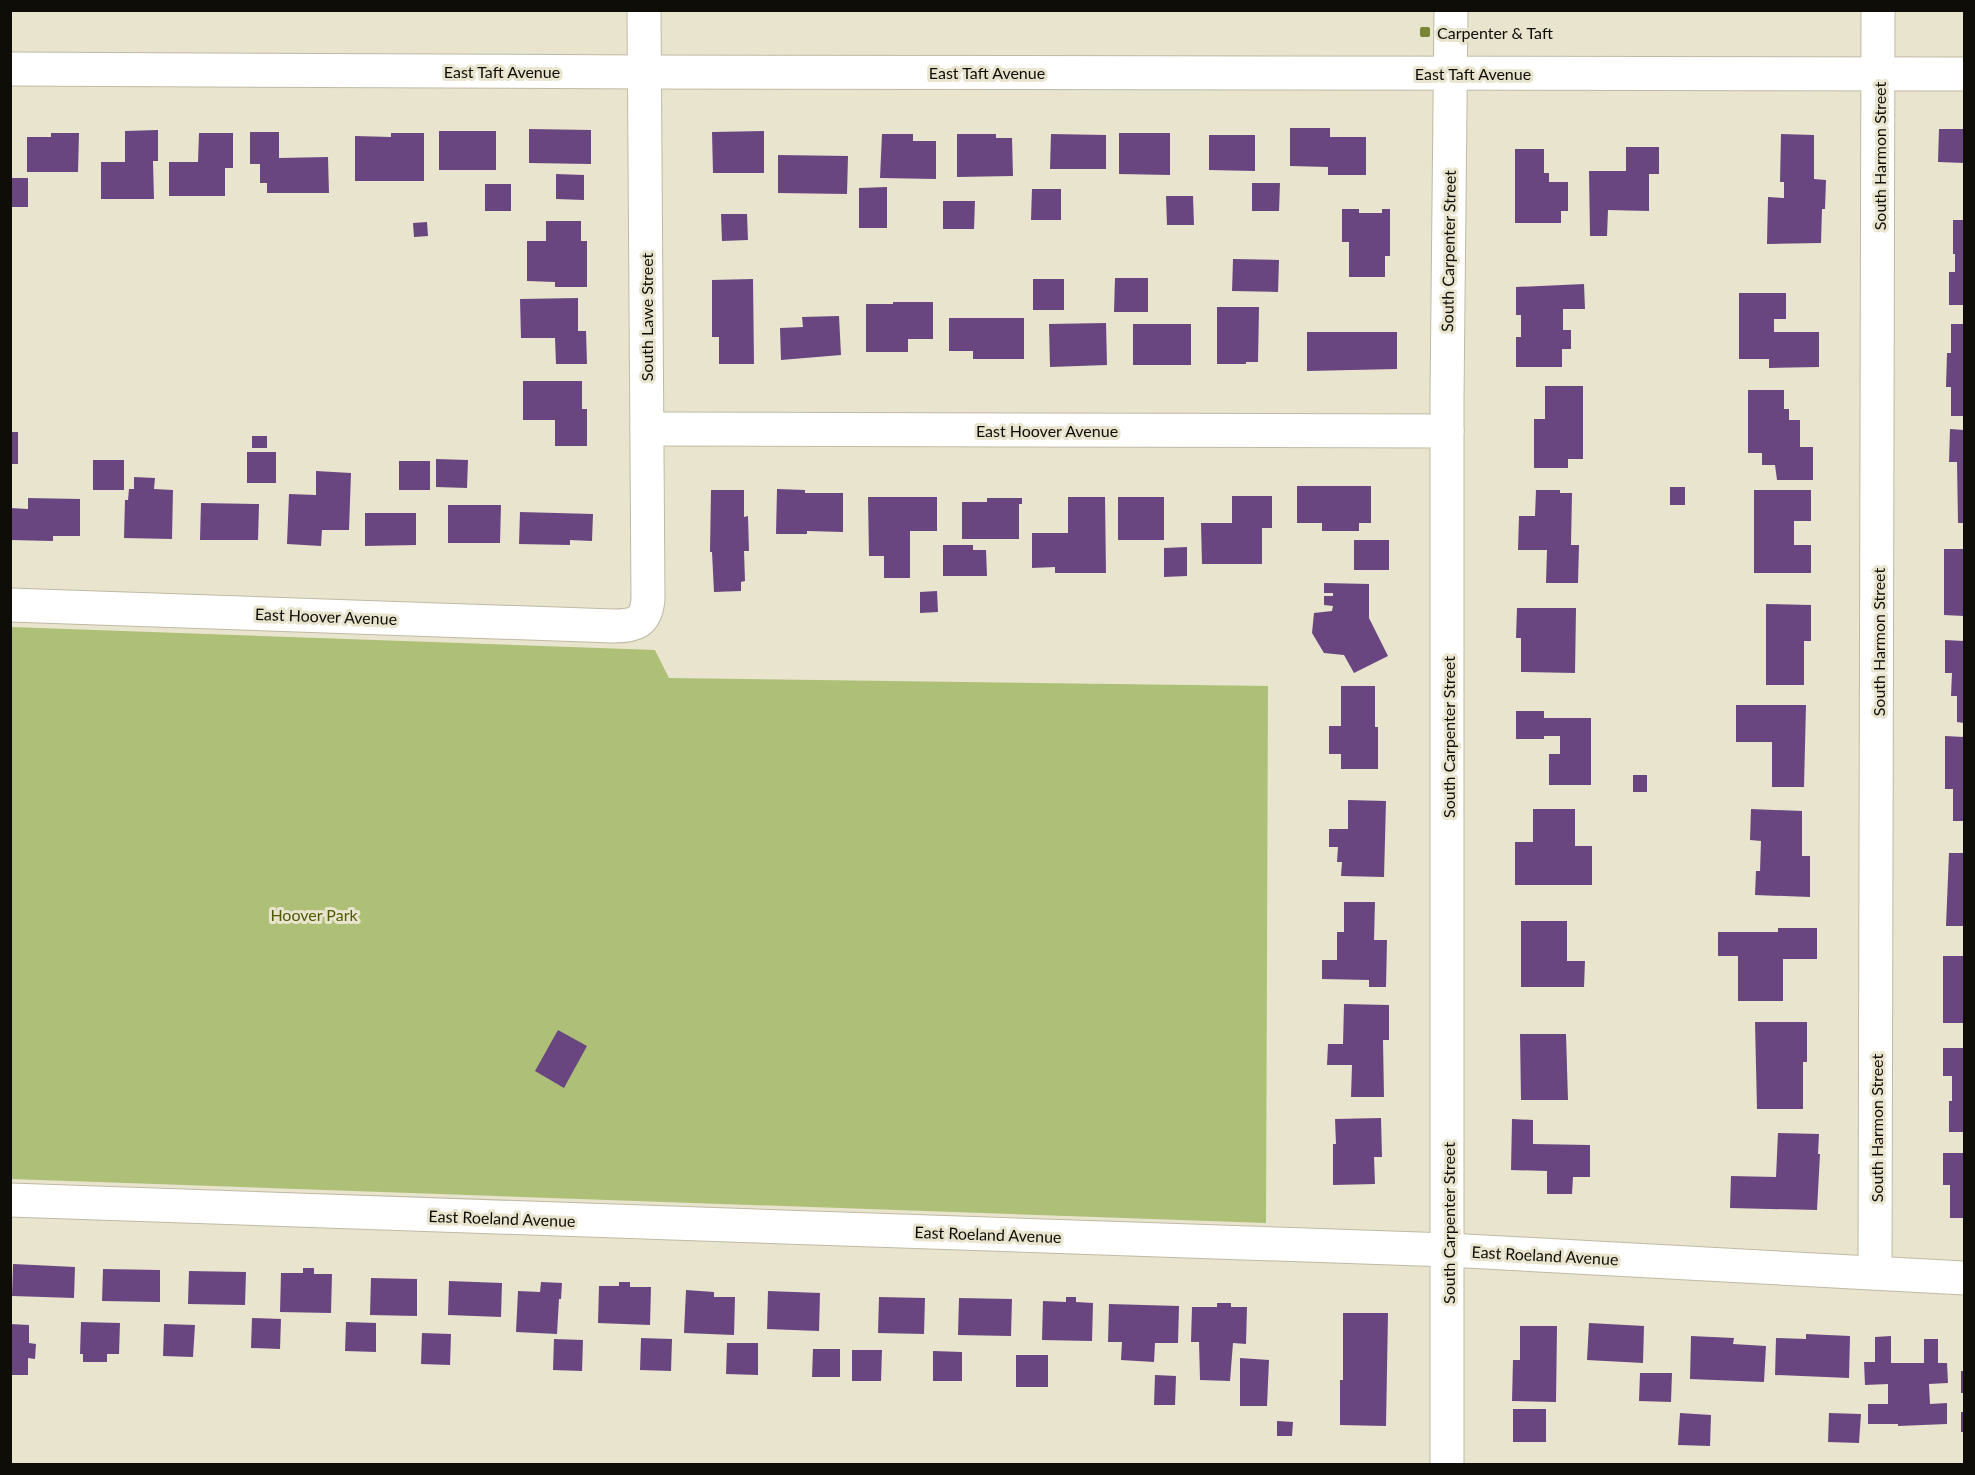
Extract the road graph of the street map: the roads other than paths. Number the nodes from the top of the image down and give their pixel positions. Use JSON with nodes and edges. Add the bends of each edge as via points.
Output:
{"nodes":[{"id":1,"x":644,"y":10,"type":"edge"},
{"id":2,"x":1451,"y":10,"type":"edge"},
{"id":3,"x":1878,"y":10,"type":"edge"},
{"id":4,"x":10,"y":69,"type":"edge"},
{"id":5,"x":645,"y":72,"type":"junction"},
{"id":6,"x":1450,"y":72,"type":"junction"},
{"id":7,"x":1879,"y":74,"type":"junction"},
{"id":8,"x":1965,"y":74,"type":"edge"},
{"id":9,"x":647,"y":429,"type":"junction"},
{"id":10,"x":1447,"y":431,"type":"junction"},
{"id":11,"x":10,"y":605,"type":"edge"},
{"id":12,"x":640,"y":621,"type":"joint"},
{"id":13,"x":10,"y":1200,"type":"edge"},
{"id":14,"x":1448,"y":1250,"type":"junction"},
{"id":15,"x":1875,"y":1273,"type":"junction"},
{"id":16,"x":1965,"y":1278,"type":"edge"},
{"id":17,"x":1447,"y":1464,"type":"edge"}],
"edges":[{"from":1,"to":5,"type":"street","name":"South Lawe Street"},
{"from":2,"to":6,"type":"street","name":"South Carpenter Street"},
{"from":3,"to":7,"type":"street","name":"South Harmon Street"},
{"from":4,"to":5,"type":"street","name":"East Taft Avenue"},
{"from":5,"to":6,"type":"street","name":"East Taft Avenue"},
{"from":5,"to":9,"type":"street","name":"South Lawe Street"},
{"from":6,"to":7,"type":"street","name":"East Taft Avenue"},
{"from":6,"to":10,"type":"street","name":"South Carpenter Street"},
{"from":7,"to":8,"type":"street","name":"East Taft Avenue"},
{"from":7,"to":15,"type":"street","name":"South Harmon Street"},
{"from":9,"to":10,"type":"street","name":"East Hoover Avenue"},
{"from":9,"to":12,"type":"street","name":"South Lawe Street","via":[[648,599],[647,613]]},
{"from":10,"to":14,"type":"street","name":"South Carpenter Street"},
{"from":11,"to":12,"type":"street","name":"East Hoover Avenue","via":[[613,626]]},
{"from":13,"to":14,"type":"street","name":"East Roeland Avenue"},
{"from":14,"to":15,"type":"street","name":"East Roeland Avenue"},
{"from":14,"to":17,"type":"street","name":"South Carpenter Street"},
{"from":15,"to":16,"type":"street","name":"East Roeland Avenue"}]}
